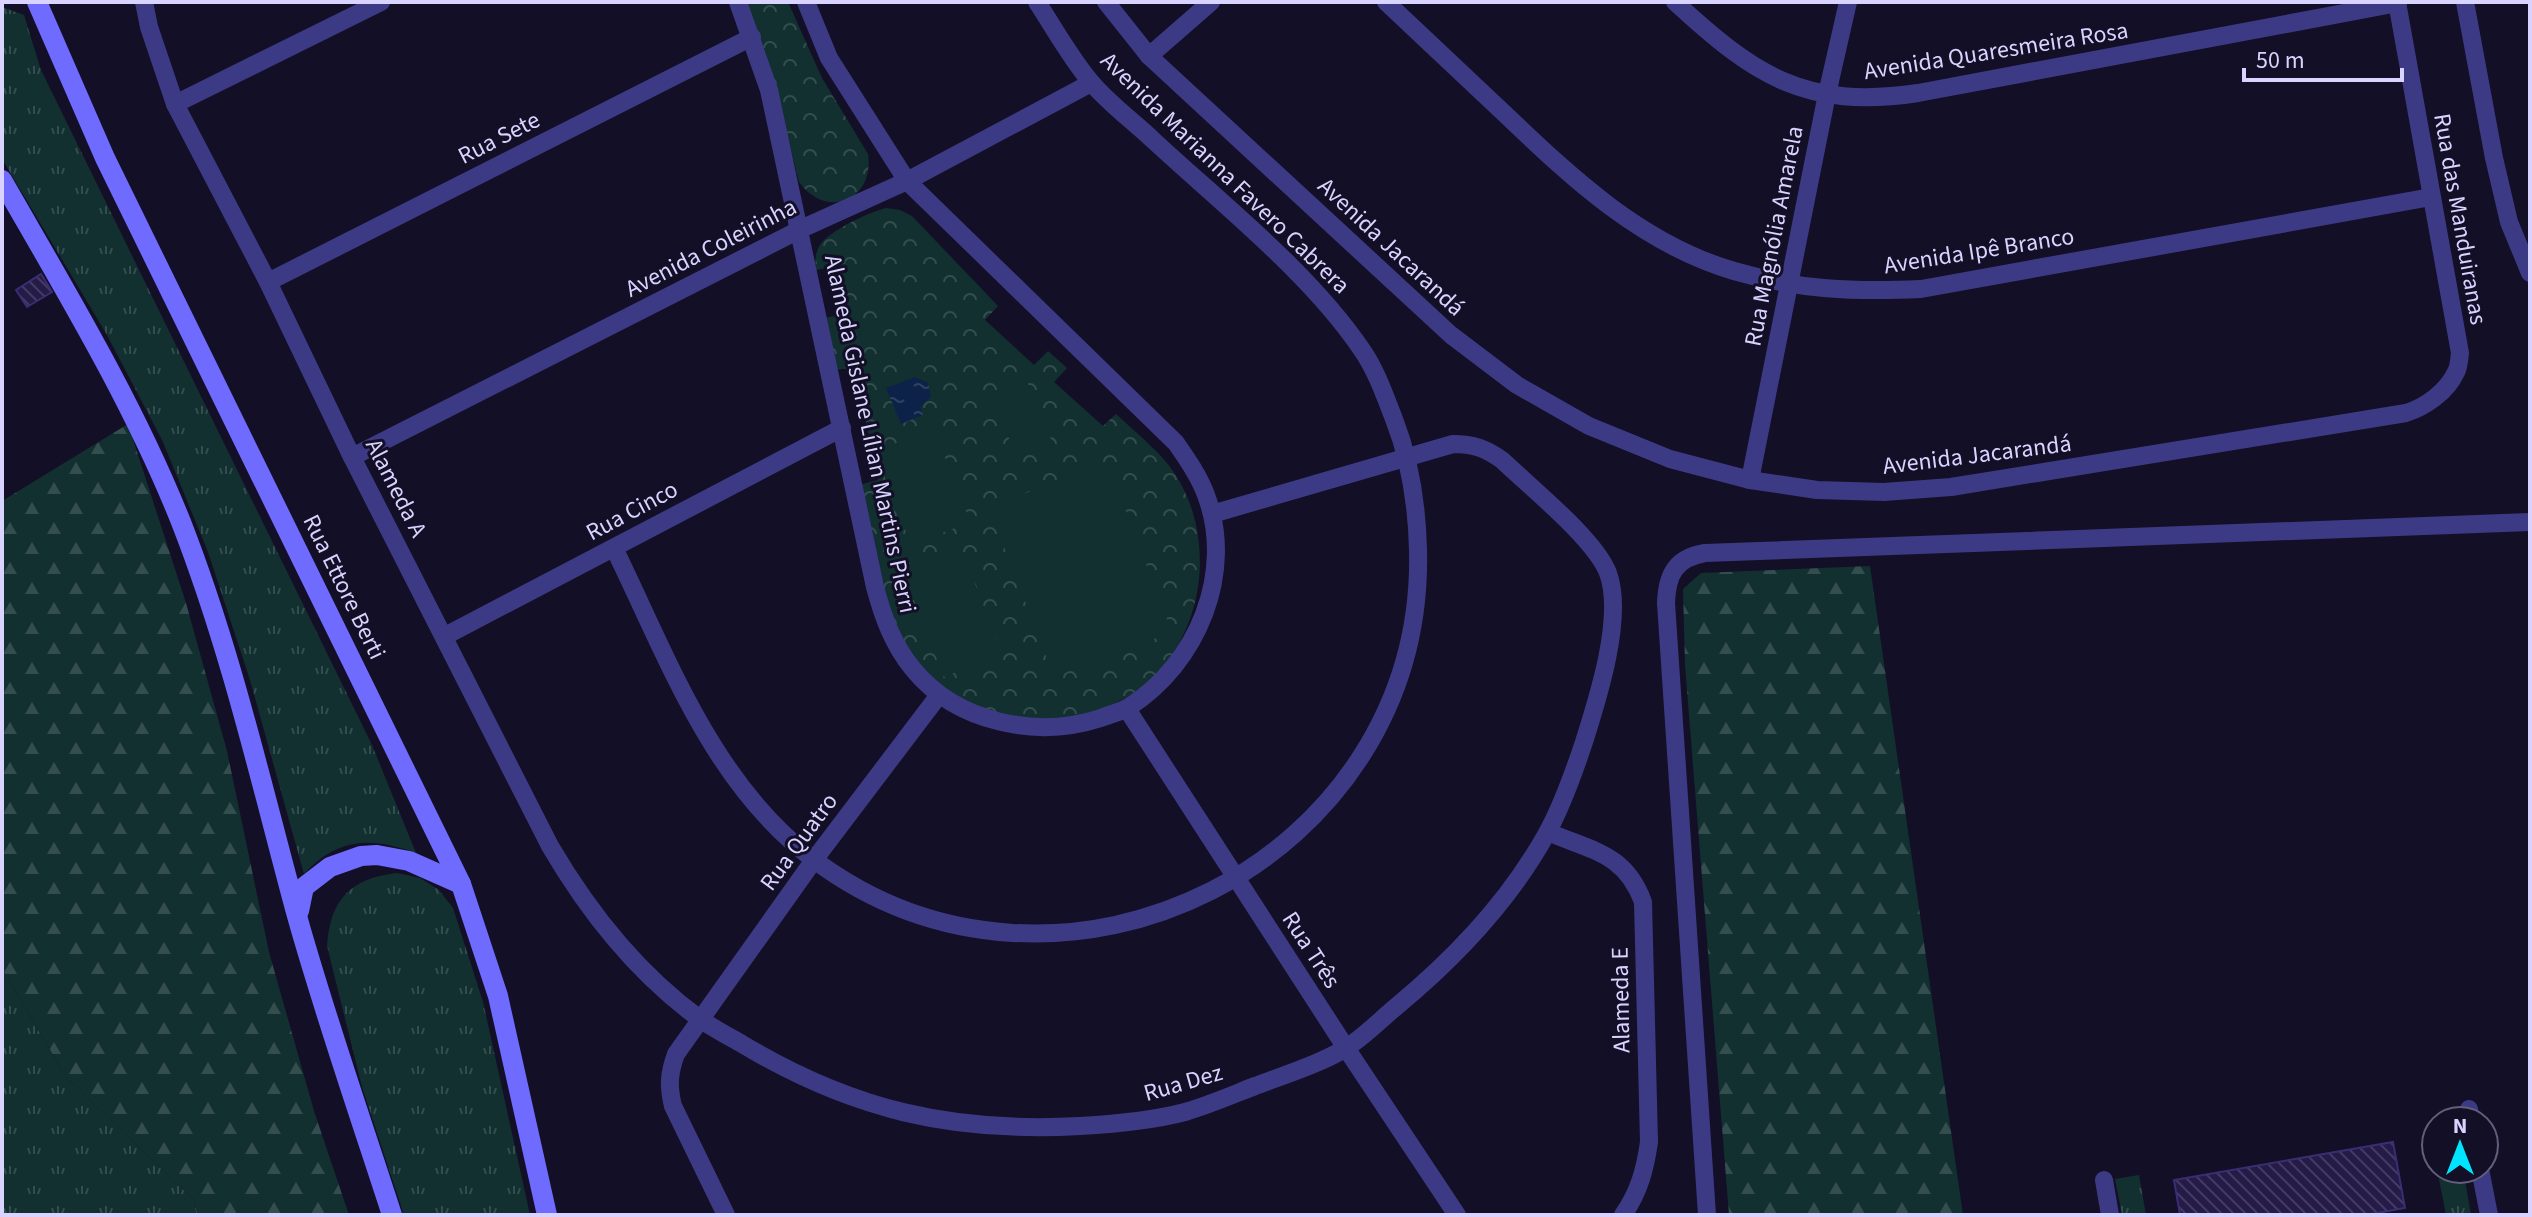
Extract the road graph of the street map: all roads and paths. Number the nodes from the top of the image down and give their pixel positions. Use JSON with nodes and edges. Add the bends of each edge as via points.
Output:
{"nodes":[{"id":1,"x":37,"y":2,"type":"edge"},
{"id":2,"x":144,"y":2,"type":"edge"},
{"id":3,"x":381,"y":2,"type":"edge"},
{"id":4,"x":738,"y":2,"type":"edge"},
{"id":5,"x":806,"y":2,"type":"edge"},
{"id":6,"x":1037,"y":2,"type":"edge"},
{"id":7,"x":1106,"y":2,"type":"edge"},
{"id":8,"x":1211,"y":2,"type":"edge"},
{"id":9,"x":1386,"y":2,"type":"edge"},
{"id":10,"x":1675,"y":2,"type":"edge"},
{"id":11,"x":1848,"y":2,"type":"edge"},
{"id":12,"x":2398,"y":2,"type":"edge"},
{"id":13,"x":2465,"y":2,"type":"edge"},
{"id":14,"x":752,"y":37,"type":"junction"},
{"id":15,"x":1149,"y":56,"type":"junction"},
{"id":16,"x":1091,"y":83,"type":"junction"},
{"id":17,"x":1827,"y":94,"type":"junction"},
{"id":18,"x":175,"y":104,"type":"junction"},
{"id":19,"x":2,"y":180,"type":"edge"},
{"id":20,"x":907,"y":181,"type":"junction"},
{"id":21,"x":2431,"y":197,"type":"junction"},
{"id":22,"x":801,"y":229,"type":"junction"},
{"id":23,"x":2530,"y":273,"type":"edge"},
{"id":24,"x":268,"y":282,"type":"junction"},
{"id":25,"x":1789,"y":284,"type":"junction"},
{"id":26,"x":2441,"y":392,"type":"joint"},
{"id":27,"x":842,"y":428,"type":"junction"},
{"id":28,"x":352,"y":457,"type":"junction"},
{"id":29,"x":1406,"y":458,"type":"junction"},
{"id":30,"x":1750,"y":480,"type":"junction"},
{"id":31,"x":1212,"y":514,"type":"junction"},
{"id":32,"x":2530,"y":522,"type":"edge"},
{"id":33,"x":614,"y":548,"type":"junction"},
{"id":34,"x":445,"y":636,"type":"junction"},
{"id":35,"x":939,"y":695,"type":"junction"},
{"id":36,"x":1127,"y":709,"type":"junction"},
{"id":37,"x":1548,"y":832,"type":"junction"},
{"id":38,"x":814,"y":860,"type":"junction"},
{"id":39,"x":1237,"y":879,"type":"junction"},
{"id":40,"x":461,"y":884,"type":"junction"},
{"id":41,"x":577,"y":891,"type":"joint"},
{"id":42,"x":298,"y":918,"type":"junction"},
{"id":43,"x":699,"y":1019,"type":"junction"},
{"id":44,"x":1346,"y":1048,"type":"junction"},
{"id":45,"x":2104,"y":1180,"type":"dead end"},
{"id":46,"x":2483,"y":1185,"type":"edge"},
{"id":47,"x":392,"y":1215,"type":"edge"},
{"id":48,"x":547,"y":1215,"type":"edge"},
{"id":49,"x":726,"y":1215,"type":"edge"},
{"id":50,"x":1457,"y":1215,"type":"edge"},
{"id":51,"x":1623,"y":1215,"type":"edge"},
{"id":52,"x":1707,"y":1215,"type":"edge"},
{"id":53,"x":2110,"y":1215,"type":"edge"},
{"id":54,"x":2489,"y":1215,"type":"edge"}],
"edges":[{"from":1,"to":40,"type":"street","name":"Rua Ettore Berti","via":[[105,158]]},
{"from":2,"to":18,"type":"street","name":"Alameda A"},
{"from":3,"to":18,"type":"street"},
{"from":4,"to":14,"type":"street","name":"Alameda Gislane Lílian Martins Pierri"},
{"from":5,"to":20,"type":"street","name":"Alameda Gislane Lílian Martins Pierri","via":[[829,58]]},
{"from":6,"to":16,"type":"street","name":"Avenida Marianna Favero Cabrera"},
{"from":7,"to":15,"type":"street","name":"Avenida Jacarandá"},
{"from":8,"to":15,"type":"street"},
{"from":9,"to":25,"type":"street","name":"Avenida Ipê Branco","via":[[1574,179],[1622,217],[1675,247],[1732,270]]},
{"from":10,"to":17,"type":"street","name":"Avenida Quaresmeira Rosa","via":[[1752,67]]},
{"from":11,"to":17,"type":"street","name":"Rua Magnólia Amarela"},
{"from":12,"to":17,"type":"street","name":"Avenida Quaresmeira Rosa","via":[[1918,93],[1857,98]]},
{"from":12,"to":21,"type":"street","name":"Rua das Manduiranas"},
{"from":13,"to":23,"type":"street","via":[[2509,222]]},
{"from":14,"to":22,"type":"street","name":"Alameda Gislane Lílian Martins Pierri"},
{"from":14,"to":24,"type":"street","name":"Rua Sete"},
{"from":15,"to":30,"type":"street","name":"Avenida Jacarandá","via":[[1451,335],[1517,385],[1589,426],[1670,459]]},
{"from":16,"to":20,"type":"street","name":"Avenida Coleirinha"},
{"from":16,"to":29,"type":"street","name":"Avenida Marianna Favero Cabrera","via":[[1334,311],[1365,355]]},
{"from":17,"to":25,"type":"street","name":"Rua Magnólia Amarela"},
{"from":18,"to":24,"type":"street","name":"Alameda A"},
{"from":19,"to":42,"type":"street","via":[[102,354],[180,520],[217,618]]},
{"from":20,"to":22,"type":"street","name":"Avenida Coleirinha"},
{"from":20,"to":31,"type":"street","name":"Alameda Gislane Lílian Martins Pierri","via":[[1176,443],[1193,467]]},
{"from":21,"to":25,"type":"street","name":"Avenida Ipê Branco","via":[[1921,289],[1857,292]]},
{"from":21,"to":26,"type":"street","name":"Rua das Manduiranas","via":[[2460,353],[2456,372]]},
{"from":22,"to":27,"type":"street","name":"Alameda Gislane Lílian Martins Pierri"},
{"from":22,"to":28,"type":"street","name":"Avenida Coleirinha"},
{"from":24,"to":28,"type":"street","name":"Alameda A"},
{"from":25,"to":30,"type":"street","name":"Rua Magnólia Amarela"},
{"from":26,"to":30,"type":"street","name":"Avenida Jacarandá","via":[[2406,413],[1951,487],[1817,490]]},
{"from":27,"to":33,"type":"street","name":"Rua Cinco"},
{"from":27,"to":35,"type":"street","name":"Alameda Gislane Lílian Martins Pierri","via":[[883,617],[913,670]]},
{"from":28,"to":34,"type":"street","name":"Alameda A"},
{"from":29,"to":31,"type":"street","name":"Rua Dez"},
{"from":29,"to":37,"type":"street","name":"Rua Dez","via":[[1453,444],[1487,450],[1593,547],[1608,572],[1613,613],[1601,690]]},
{"from":29,"to":39,"type":"street","name":"Avenida Marianna Favero Cabrera","via":[[1417,517],[1418,578],[1410,638],[1392,696],[1365,751],[1329,801],[1286,843]]},
{"from":31,"to":36,"type":"street","name":"Alameda Gislane Lílian Martins Pierri","via":[[1217,546],[1208,607],[1174,666]]},
{"from":32,"to":52,"type":"street","via":[[1705,553],[1684,560],[1667,583],[1666,603]]},
{"from":33,"to":34,"type":"street","name":"Rua Cinco"},
{"from":33,"to":38,"type":"street","name":"Avenida Marianna Favero Cabrera","via":[[707,737],[736,783]]},
{"from":34,"to":41,"type":"street","name":"Alameda A"},
{"from":35,"to":36,"type":"street","name":"Alameda Gislane Lílian Martins Pierri","via":[[1009,724],[1045,729]]},
{"from":35,"to":38,"type":"street","name":"Rua Quatro"},
{"from":36,"to":39,"type":"street","name":"Rua Três"},
{"from":37,"to":44,"type":"street","name":"Rua Dez","via":[[1508,893],[1466,942]]},
{"from":37,"to":51,"type":"street","name":"Alameda E","via":[[1617,861],[1643,902],[1649,1142],[1636,1197]]},
{"from":38,"to":39,"type":"street","name":"Avenida Marianna Favero Cabrera","via":[[862,890],[913,912],[967,927],[1022,934],[1134,922]]},
{"from":38,"to":43,"type":"street","name":"Rua Quatro"},
{"from":39,"to":44,"type":"street","name":"Rua Três"},
{"from":40,"to":42,"type":"street","via":[[409,861],[361,856],[330,867],[304,887]]},
{"from":40,"to":48,"type":"street","name":"Rua Ettore Berti","via":[[498,996]]},
{"from":41,"to":43,"type":"street","name":"Rua Dez","via":[[637,964]]},
{"from":42,"to":47,"type":"street"},
{"from":43,"to":44,"type":"street","name":"Rua Dez","via":[[774,1064],[855,1099],[906,1115],[1035,1128],[1123,1124],[1186,1112]]},
{"from":43,"to":49,"type":"street","via":[[676,1054],[669,1089]]},
{"from":44,"to":50,"type":"street","name":"Rua Três"},
{"from":45,"to":53,"type":"street"},
{"from":46,"to":54,"type":"street"}]}
